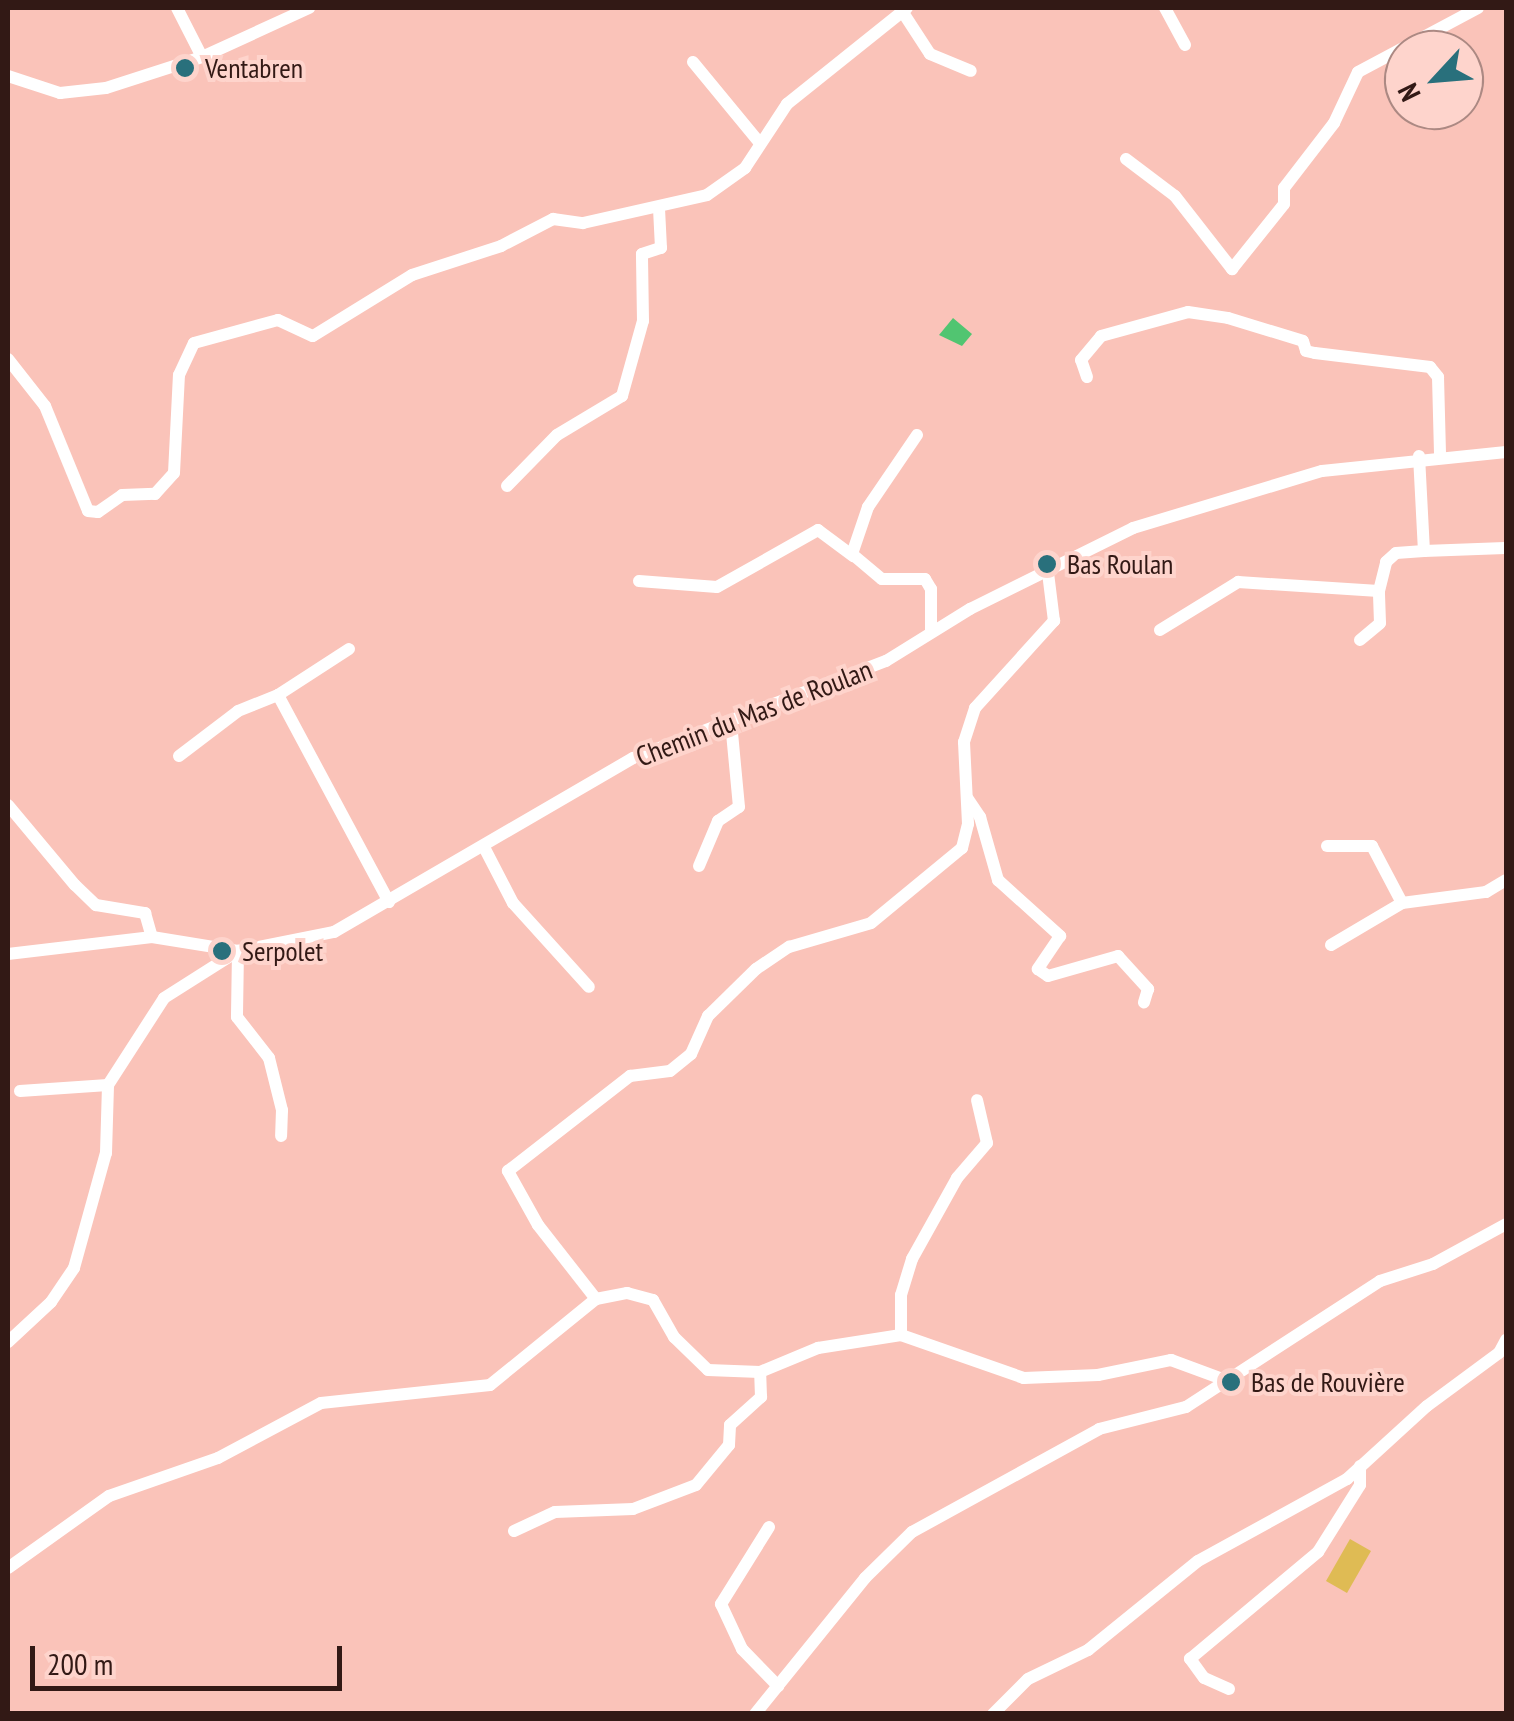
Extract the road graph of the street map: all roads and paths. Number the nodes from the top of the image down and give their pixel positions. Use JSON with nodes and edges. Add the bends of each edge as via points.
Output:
{"nodes":[{"id":1,"x":177,"y":8,"type":"edge"},
{"id":2,"x":309,"y":8,"type":"edge"},
{"id":3,"x":1165,"y":8,"type":"edge"},
{"id":4,"x":1478,"y":8,"type":"edge"},
{"id":5,"x":905,"y":9,"type":"edge"},
{"id":6,"x":279,"y":12,"type":"edge"},
{"id":7,"x":1185,"y":45,"type":"dead end"},
{"id":8,"x":202,"y":57,"type":"junction"},
{"id":9,"x":694,"y":62,"type":"dead end"},
{"id":10,"x":971,"y":71,"type":"dead end"},
{"id":11,"x":8,"y":76,"type":"edge"},
{"id":12,"x":760,"y":142,"type":"junction"},
{"id":13,"x":1126,"y":158,"type":"dead end"},
{"id":14,"x":658,"y":208,"type":"junction"},
{"id":15,"x":8,"y":359,"type":"edge"},
{"id":16,"x":1088,"y":378,"type":"dead end"},
{"id":17,"x":917,"y":435,"type":"dead end"},
{"id":18,"x":1506,"y":452,"type":"edge"},
{"id":19,"x":1440,"y":454,"type":"junction"},
{"id":20,"x":1419,"y":456,"type":"junction"},
{"id":21,"x":507,"y":486,"type":"dead end"},
{"id":22,"x":1505,"y":548,"type":"edge"},
{"id":23,"x":1424,"y":551,"type":"junction"},
{"id":24,"x":853,"y":556,"type":"junction"},
{"id":25,"x":1048,"y":573,"type":"junction"},
{"id":26,"x":639,"y":581,"type":"dead end"},
{"id":27,"x":1379,"y":591,"type":"junction"},
{"id":28,"x":931,"y":630,"type":"junction"},
{"id":29,"x":1160,"y":630,"type":"dead end"},
{"id":30,"x":1360,"y":640,"type":"dead end"},
{"id":31,"x":348,"y":649,"type":"dead end"},
{"id":32,"x":278,"y":695,"type":"junction"},
{"id":33,"x":731,"y":724,"type":"junction"},
{"id":34,"x":179,"y":756,"type":"dead end"},
{"id":35,"x":965,"y":795,"type":"junction"},
{"id":36,"x":8,"y":805,"type":"edge"},
{"id":37,"x":1327,"y":846,"type":"dead end"},
{"id":38,"x":484,"y":849,"type":"junction"},
{"id":39,"x":700,"y":866,"type":"dead end"},
{"id":40,"x":1506,"y":880,"type":"edge"},
{"id":41,"x":388,"y":902,"type":"junction"},
{"id":42,"x":1402,"y":903,"type":"junction"},
{"id":43,"x":152,"y":936,"type":"junction"},
{"id":44,"x":8,"y":941,"type":"edge"},
{"id":45,"x":1331,"y":946,"type":"dead end"},
{"id":46,"x":238,"y":950,"type":"junction"},
{"id":47,"x":8,"y":954,"type":"edge"},
{"id":48,"x":26,"y":956,"type":"junction"},
{"id":49,"x":589,"y":987,"type":"dead end"},
{"id":50,"x":1144,"y":1002,"type":"dead end"},
{"id":51,"x":108,"y":1085,"type":"junction"},
{"id":52,"x":20,"y":1091,"type":"dead end"},
{"id":53,"x":977,"y":1100,"type":"dead end"},
{"id":54,"x":281,"y":1136,"type":"dead end"},
{"id":55,"x":1506,"y":1224,"type":"edge"},
{"id":56,"x":596,"y":1299,"type":"junction"},
{"id":57,"x":901,"y":1335,"type":"junction"},
{"id":58,"x":1506,"y":1340,"type":"edge"},
{"id":59,"x":8,"y":1342,"type":"edge"},
{"id":60,"x":760,"y":1372,"type":"junction"},
{"id":61,"x":1228,"y":1381,"type":"junction"},
{"id":62,"x":1360,"y":1466,"type":"junction"},
{"id":63,"x":770,"y":1528,"type":"dead end"},
{"id":64,"x":514,"y":1531,"type":"dead end"},
{"id":65,"x":8,"y":1568,"type":"edge"},
{"id":66,"x":778,"y":1686,"type":"junction"},
{"id":67,"x":1229,"y":1688,"type":"dead end"},
{"id":68,"x":754,"y":1714,"type":"edge"},
{"id":69,"x":993,"y":1714,"type":"edge"}],
"edges":[{"from":1,"to":8,"type":"street"},
{"from":2,"to":6,"type":"street"},
{"from":3,"to":7,"type":"street"},
{"from":4,"to":13,"type":"street","via":[[1358,72],[1334,123],[1284,188],[1284,204],[1232,269],[1174,196]]},
{"from":5,"to":10,"type":"street","via":[[930,54]]},
{"from":5,"to":12,"type":"street","via":[[787,104]]},
{"from":6,"to":8,"type":"street"},
{"from":8,"to":11,"type":"street","via":[[75,92],[41,90]]},
{"from":9,"to":12,"type":"street"},
{"from":12,"to":14,"type":"street","via":[[726,184],[685,204]]},
{"from":14,"to":15,"type":"street","via":[[583,223],[553,220],[501,246],[412,275],[313,336],[278,320],[194,342],[178,375],[174,474],[164,490],[122,494],[98,512],[84,504],[45,406]]},
{"from":14,"to":21,"type":"street","via":[[662,248],[642,254],[643,321],[622,396],[557,434]]},
{"from":16,"to":19,"type":"street","via":[[1081,360],[1101,336],[1188,312],[1228,318],[1303,341],[1306,351],[1430,366],[1438,377]]},
{"from":17,"to":24,"type":"street","via":[[862,519]]},
{"from":18,"to":19,"type":"street","name":"Chemin du Mas de Roulan"},
{"from":19,"to":20,"type":"street","name":"Chemin du Mas de Roulan"},
{"from":20,"to":23,"type":"street"},
{"from":20,"to":25,"type":"street","name":"Chemin du Mas de Roulan","via":[[1256,486],[1133,528]]},
{"from":22,"to":23,"type":"street"},
{"from":23,"to":27,"type":"street","via":[[1386,562]]},
{"from":24,"to":26,"type":"street","via":[[818,530],[718,586]]},
{"from":24,"to":28,"type":"street","via":[[882,579],[925,579]]},
{"from":25,"to":28,"type":"street","name":"Chemin du Mas de Roulan"},
{"from":25,"to":35,"type":"street","via":[[1054,621],[975,708],[964,742]]},
{"from":27,"to":29,"type":"street","via":[[1238,582]]},
{"from":27,"to":30,"type":"street","via":[[1380,623]]},
{"from":28,"to":33,"type":"street","name":"Chemin du Mas de Roulan","via":[[886,661]]},
{"from":31,"to":32,"type":"street"},
{"from":32,"to":34,"type":"street","via":[[238,711]]},
{"from":32,"to":41,"type":"street"},
{"from":33,"to":38,"type":"street","name":"Chemin du Mas de Roulan","via":[[634,758]]},
{"from":33,"to":39,"type":"street","via":[[739,807],[718,821]]},
{"from":35,"to":50,"type":"street","via":[[980,817],[998,880],[1060,936],[1038,968],[1048,976],[1118,956],[1148,990]]},
{"from":35,"to":56,"type":"street","via":[[962,848],[890,910],[858,928],[789,947],[708,1016],[690,1054],[659,1075],[630,1076],[508,1171],[538,1225]]},
{"from":36,"to":43,"type":"street","via":[[75,886],[96,904],[145,914]]},
{"from":37,"to":42,"type":"street","via":[[1372,846]]},
{"from":38,"to":41,"type":"street","name":"Chemin du Mas de Roulan"},
{"from":38,"to":49,"type":"street","via":[[513,903]]},
{"from":40,"to":42,"type":"street","via":[[1486,892]]},
{"from":41,"to":46,"type":"street","name":"Chemin du Mas de Roulan","via":[[334,932]]},
{"from":42,"to":45,"type":"street"},
{"from":43,"to":46,"type":"street","name":"Chemin du Mas de Roulan"},
{"from":43,"to":48,"type":"street","name":"Chemin du Mas de Roulan"},
{"from":44,"to":48,"type":"street"},
{"from":46,"to":51,"type":"street","via":[[164,998]]},
{"from":46,"to":54,"type":"street","via":[[238,1017],[269,1058]]},
{"from":47,"to":48,"type":"street","name":"Chemin du Mas de Roulan"},
{"from":51,"to":52,"type":"street"},
{"from":51,"to":59,"type":"street","via":[[106,1153],[74,1268],[51,1302]]},
{"from":53,"to":57,"type":"street","via":[[987,1143],[957,1178],[912,1258]]},
{"from":55,"to":61,"type":"street","via":[[1433,1264],[1380,1281]]},
{"from":56,"to":60,"type":"street","via":[[643,1294],[708,1370]]},
{"from":56,"to":65,"type":"street","via":[[490,1385],[321,1403],[218,1458],[109,1496]]},
{"from":57,"to":60,"type":"street","via":[[818,1348]]},
{"from":57,"to":61,"type":"street","via":[[1024,1378],[1098,1375],[1171,1360]]},
{"from":58,"to":62,"type":"street","via":[[1499,1354]]},
{"from":60,"to":64,"type":"street","via":[[760,1397],[730,1426],[729,1446],[696,1485],[633,1509],[545,1514]]},
{"from":61,"to":66,"type":"street","via":[[1186,1407],[1099,1428],[912,1532],[864,1578]]},
{"from":62,"to":67,"type":"street","via":[[1360,1485],[1318,1552],[1190,1658],[1204,1678]]},
{"from":62,"to":69,"type":"street","via":[[1198,1561],[1088,1650],[1028,1679]]},
{"from":63,"to":66,"type":"street","via":[[721,1604],[742,1650]]},
{"from":66,"to":68,"type":"street"}]}
